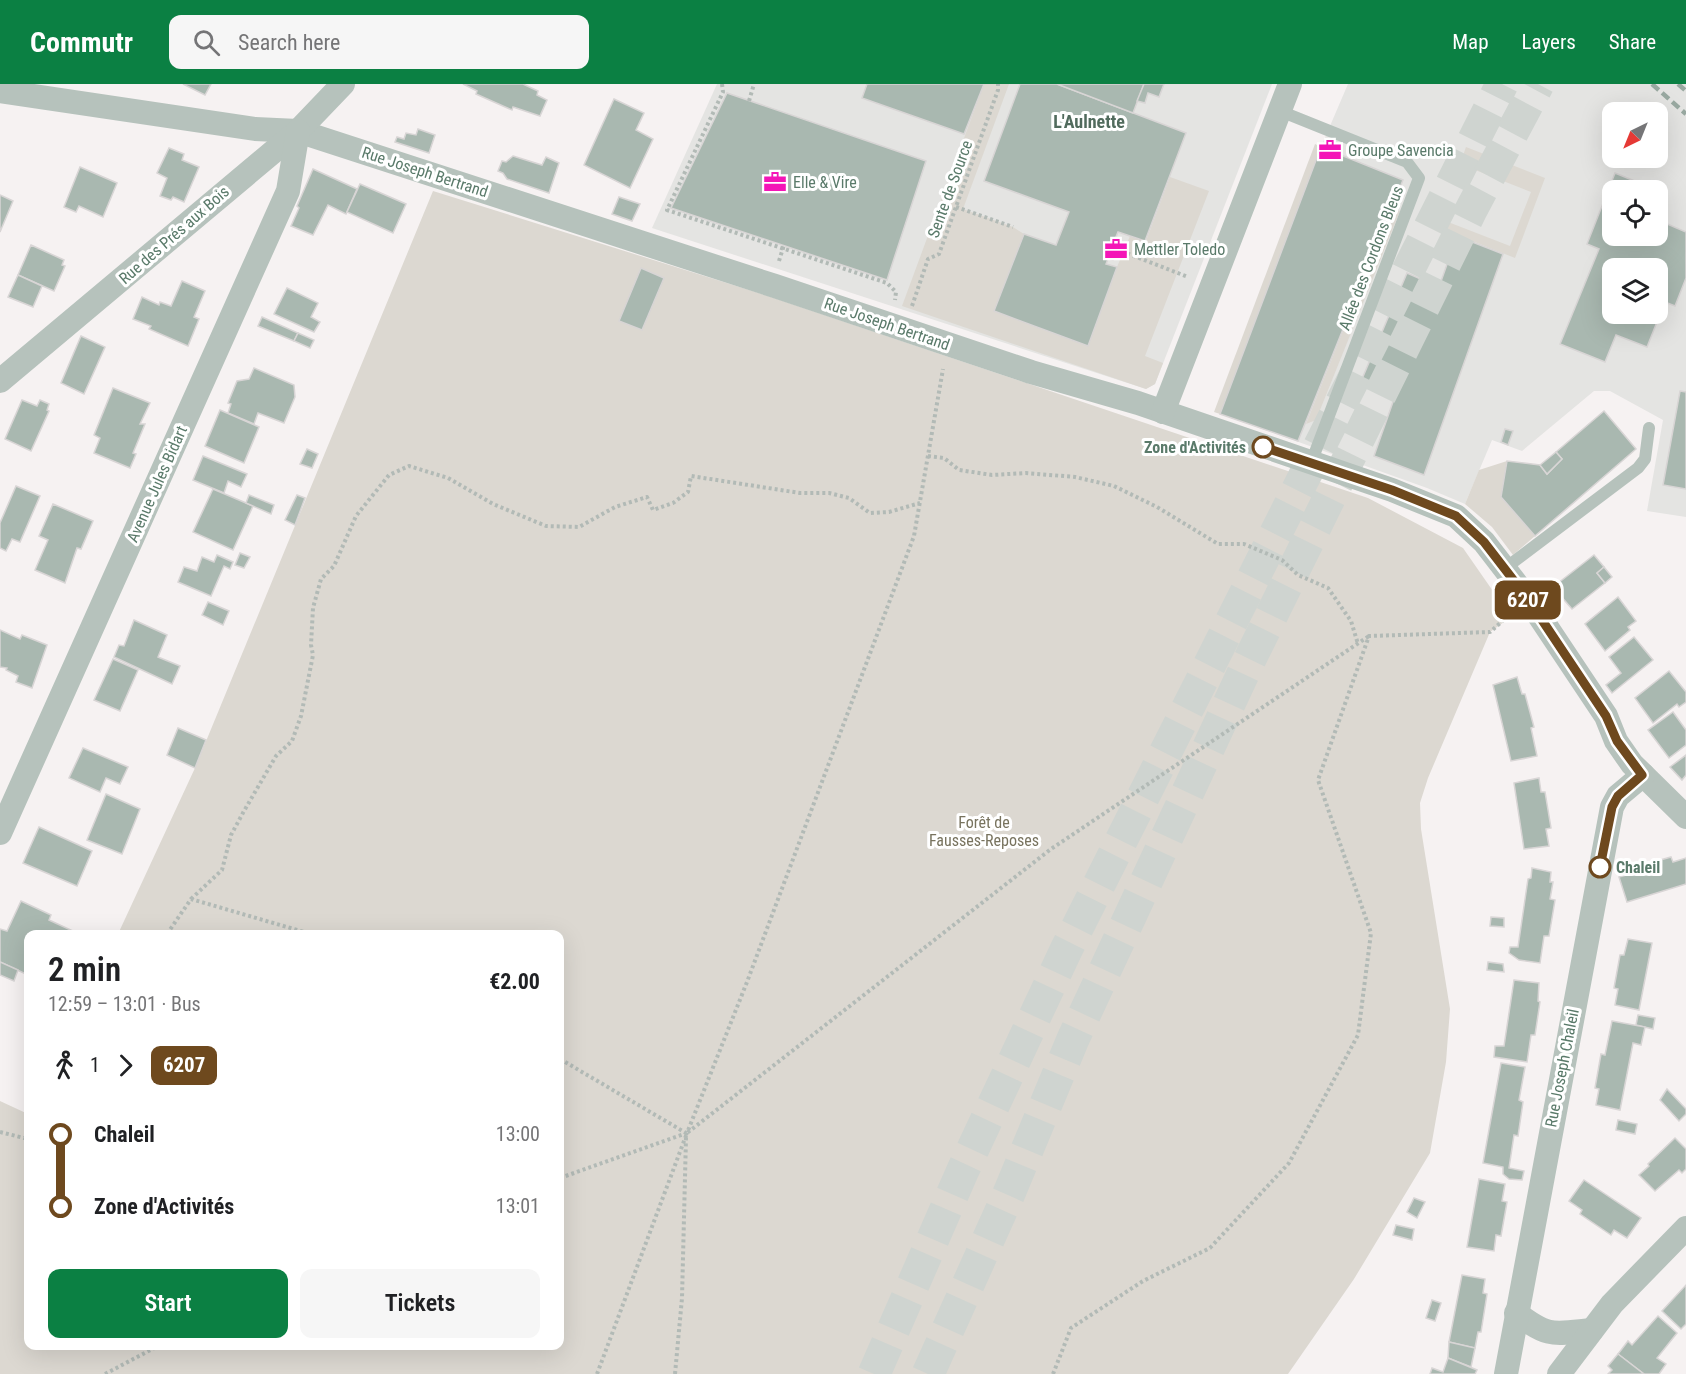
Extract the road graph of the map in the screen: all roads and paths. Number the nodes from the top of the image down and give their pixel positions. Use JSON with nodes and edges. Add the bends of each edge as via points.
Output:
{"nodes":[{"id":1,"x":343,"y":84,"type":"edge"},
{"id":2,"x":722,"y":84,"type":"edge"},
{"id":3,"x":754,"y":84,"type":"edge"},
{"id":4,"x":998,"y":84,"type":"edge"},
{"id":5,"x":1290,"y":84,"type":"edge"},
{"id":6,"x":0,"y":91,"type":"edge"},
{"id":7,"x":748,"y":101,"type":"dead end"},
{"id":8,"x":1280,"y":111,"type":"junction"},
{"id":9,"x":298,"y":131,"type":"junction"},
{"id":10,"x":956,"y":207,"type":"junction"},
{"id":11,"x":1013,"y":227,"type":"dead end"},
{"id":12,"x":1116,"y":249,"type":"dead end"},
{"id":13,"x":1192,"y":279,"type":"dead end"},
{"id":14,"x":887,"y":283,"type":"dead end"},
{"id":15,"x":903,"y":328,"type":"junction"},
{"id":16,"x":947,"y":345,"type":"junction"},
{"id":17,"x":0,"y":381,"type":"edge"},
{"id":18,"x":1162,"y":412,"type":"junction"},
{"id":19,"x":1649,"y":428,"type":"dead end"},
{"id":20,"x":928,"y":456,"type":"junction"},
{"id":21,"x":1311,"y":463,"type":"junction"},
{"id":22,"x":920,"y":503,"type":"junction"},
{"id":23,"x":1504,"y":569,"type":"junction"},
{"id":24,"x":1528,"y":599,"type":"junction"},
{"id":25,"x":1369,"y":636,"type":"junction"},
{"id":26,"x":1358,"y":644,"type":"junction"},
{"id":27,"x":1642,"y":775,"type":"junction"},
{"id":28,"x":1686,"y":817,"type":"edge"},
{"id":29,"x":0,"y":833,"type":"edge"},
{"id":30,"x":191,"y":899,"type":"junction"},
{"id":31,"x":170,"y":930,"type":"edge"},
{"id":32,"x":297,"y":930,"type":"edge"},
{"id":33,"x":564,"y":1061,"type":"edge"},
{"id":34,"x":0,"y":1132,"type":"edge"},
{"id":35,"x":687,"y":1133,"type":"junction"},
{"id":36,"x":24,"y":1138,"type":"edge"},
{"id":37,"x":564,"y":1177,"type":"edge"},
{"id":38,"x":1686,"y":1228,"type":"edge"},
{"id":39,"x":1516,"y":1313,"type":"junction"},
{"id":40,"x":1592,"y":1330,"type":"junction"},
{"id":41,"x":150,"y":1350,"type":"edge"},
{"id":42,"x":105,"y":1374,"type":"edge"},
{"id":43,"x":597,"y":1374,"type":"edge"},
{"id":44,"x":675,"y":1374,"type":"edge"},
{"id":45,"x":1053,"y":1374,"type":"edge"},
{"id":46,"x":1506,"y":1374,"type":"edge"},
{"id":47,"x":1559,"y":1374,"type":"edge"}],
"edges":[{"from":1,"to":9,"type":"street","name":"Rue des Prés aux Bois"},
{"from":2,"to":14,"type":"path","via":[[723,92],[667,210]]},
{"from":3,"to":7,"type":"path"},
{"from":4,"to":10,"type":"path","name":"Sente de Source"},
{"from":5,"to":8,"type":"street"},
{"from":6,"to":9,"type":"street","name":"Rue Joseph Bertrand","via":[[255,129]]},
{"from":8,"to":18,"type":"street"},
{"from":8,"to":21,"type":"lane","name":"Allée des Cordons Bleus","via":[[1407,162],[1419,178]]},
{"from":9,"to":15,"type":"street","name":"Rue Joseph Bertrand"},
{"from":9,"to":17,"type":"street","name":"Rue des Prés aux Bois"},
{"from":9,"to":29,"type":"street","name":"Avenue Jules Bidart","via":[[288,191]]},
{"from":10,"to":11,"type":"path"},
{"from":10,"to":15,"type":"path","name":"Sente de Source","via":[[939,254],[928,259]]},
{"from":12,"to":13,"type":"path"},
{"from":15,"to":16,"type":"street","name":"Rue Joseph Bertrand"},
{"from":16,"to":18,"type":"street","name":"Rue Joseph Bertrand"},
{"from":16,"to":20,"type":"path"},
{"from":18,"to":21,"type":"street","name":"Rue Joseph Bertrand"},
{"from":19,"to":23,"type":"lane","via":[[1645,459],[1638,468]]},
{"from":20,"to":22,"type":"path"},
{"from":20,"to":26,"type":"path","via":[[944,458],[959,470],[992,475],[1076,477],[1114,486],[1218,544],[1244,544],[1282,560],[1298,575],[1328,588],[1352,621]]},
{"from":21,"to":23,"type":"street","name":"Rue Joseph Bertrand","via":[[1456,516],[1484,542]]},
{"from":22,"to":30,"type":"path","via":[[870,513],[849,498],[829,493],[800,493],[691,476],[687,492],[673,503],[653,510],[647,497],[615,507],[579,527],[546,526],[493,504],[448,478],[409,466],[389,475],[356,516],[334,566],[321,579],[313,608],[313,655],[302,716],[292,741],[276,756],[244,811],[231,835],[222,870]]},
{"from":22,"to":35,"type":"path","via":[[914,536]]},
{"from":23,"to":24,"type":"street","name":"Rue Joseph Bertrand"},
{"from":24,"to":25,"type":"path","via":[[1490,632]]},
{"from":24,"to":27,"type":"street","name":"Rue Joseph Bertrand"},
{"from":25,"to":26,"type":"path"},
{"from":25,"to":45,"type":"path","via":[[1318,780],[1371,933],[1358,1035],[1289,1162],[1210,1248],[1143,1281],[1071,1328]]},
{"from":26,"to":35,"type":"path","via":[[1051,849]]},
{"from":27,"to":28,"type":"street","name":"Rue Joseph Bertrand"},
{"from":27,"to":39,"type":"street","name":"Rue Joseph Chaleil","via":[[1618,796],[1612,807]]},
{"from":30,"to":31,"type":"path"},
{"from":30,"to":32,"type":"path"},
{"from":33,"to":35,"type":"path"},
{"from":34,"to":36,"type":"path"},
{"from":35,"to":37,"type":"path"},
{"from":35,"to":43,"type":"path"},
{"from":35,"to":44,"type":"path","via":[[682,1298]]},
{"from":38,"to":40,"type":"street"},
{"from":39,"to":40,"type":"street","via":[[1545,1333]]},
{"from":39,"to":46,"type":"street","name":"Rue Joseph Chaleil"},
{"from":40,"to":47,"type":"street"},
{"from":41,"to":42,"type":"path"}]}
